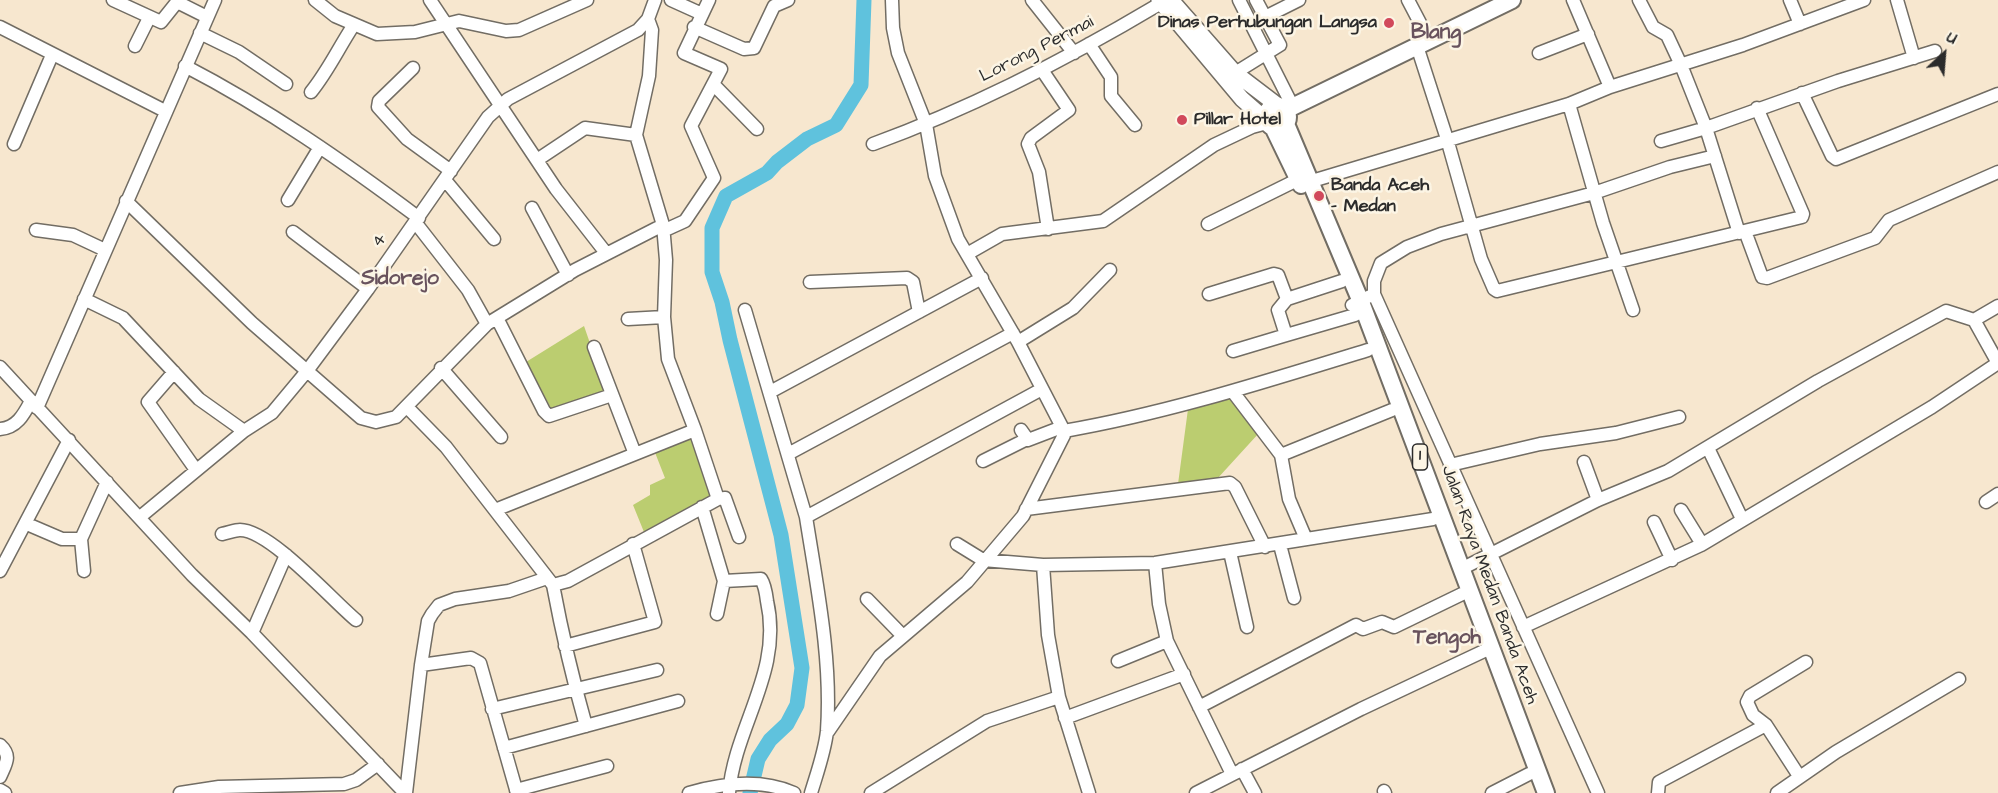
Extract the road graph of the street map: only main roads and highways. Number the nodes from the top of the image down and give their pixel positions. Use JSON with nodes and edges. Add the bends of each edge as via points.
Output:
{"nodes":[{"id":1,"x":1512,"y":0,"type":"edge"},
{"id":2,"x":1164,"y":1,"type":"edge"},
{"id":3,"x":1278,"y":117,"type":"junction"},
{"id":4,"x":1305,"y":180,"type":"junction"},
{"id":5,"x":1360,"y":304,"type":"junction"},
{"id":6,"x":1495,"y":668,"type":"junction"},
{"id":7,"x":1536,"y":793,"type":"edge"},
{"id":8,"x":1546,"y":793,"type":"edge"}],
"edges":[{"from":1,"to":3,"type":"highway"},
{"from":2,"to":3,"type":"main road","name":"Jalan Raya Medan Banda Aceh","number":"1"},
{"from":2,"to":3,"type":"main road","number":"1","via":[[1242,99]]},
{"from":3,"to":4,"type":"highway","name":"Jalan Raya Medan Banda Aceh","number":"1"},
{"from":4,"to":5,"type":"highway","name":"Jalan Raya Medan Banda Aceh","number":"1"},
{"from":4,"to":5,"type":"highway","name":"Jalan Raya Medan Banda Aceh","number":"1","via":[[1342,281]]},
{"from":5,"to":6,"type":"highway","name":"Jalan Raya Medan Banda Aceh","number":"1","via":[[1462,568]]},
{"from":5,"to":6,"type":"highway","name":"Jalan Raya Medan Banda Aceh","number":"1","via":[[1368,350],[1484,651]]},
{"from":6,"to":7,"type":"highway","name":"Jalan Raya Medan Banda Aceh","number":"1"},
{"from":6,"to":8,"type":"highway","name":"Jalan Raya Medan Banda Aceh","number":"1"}]}
